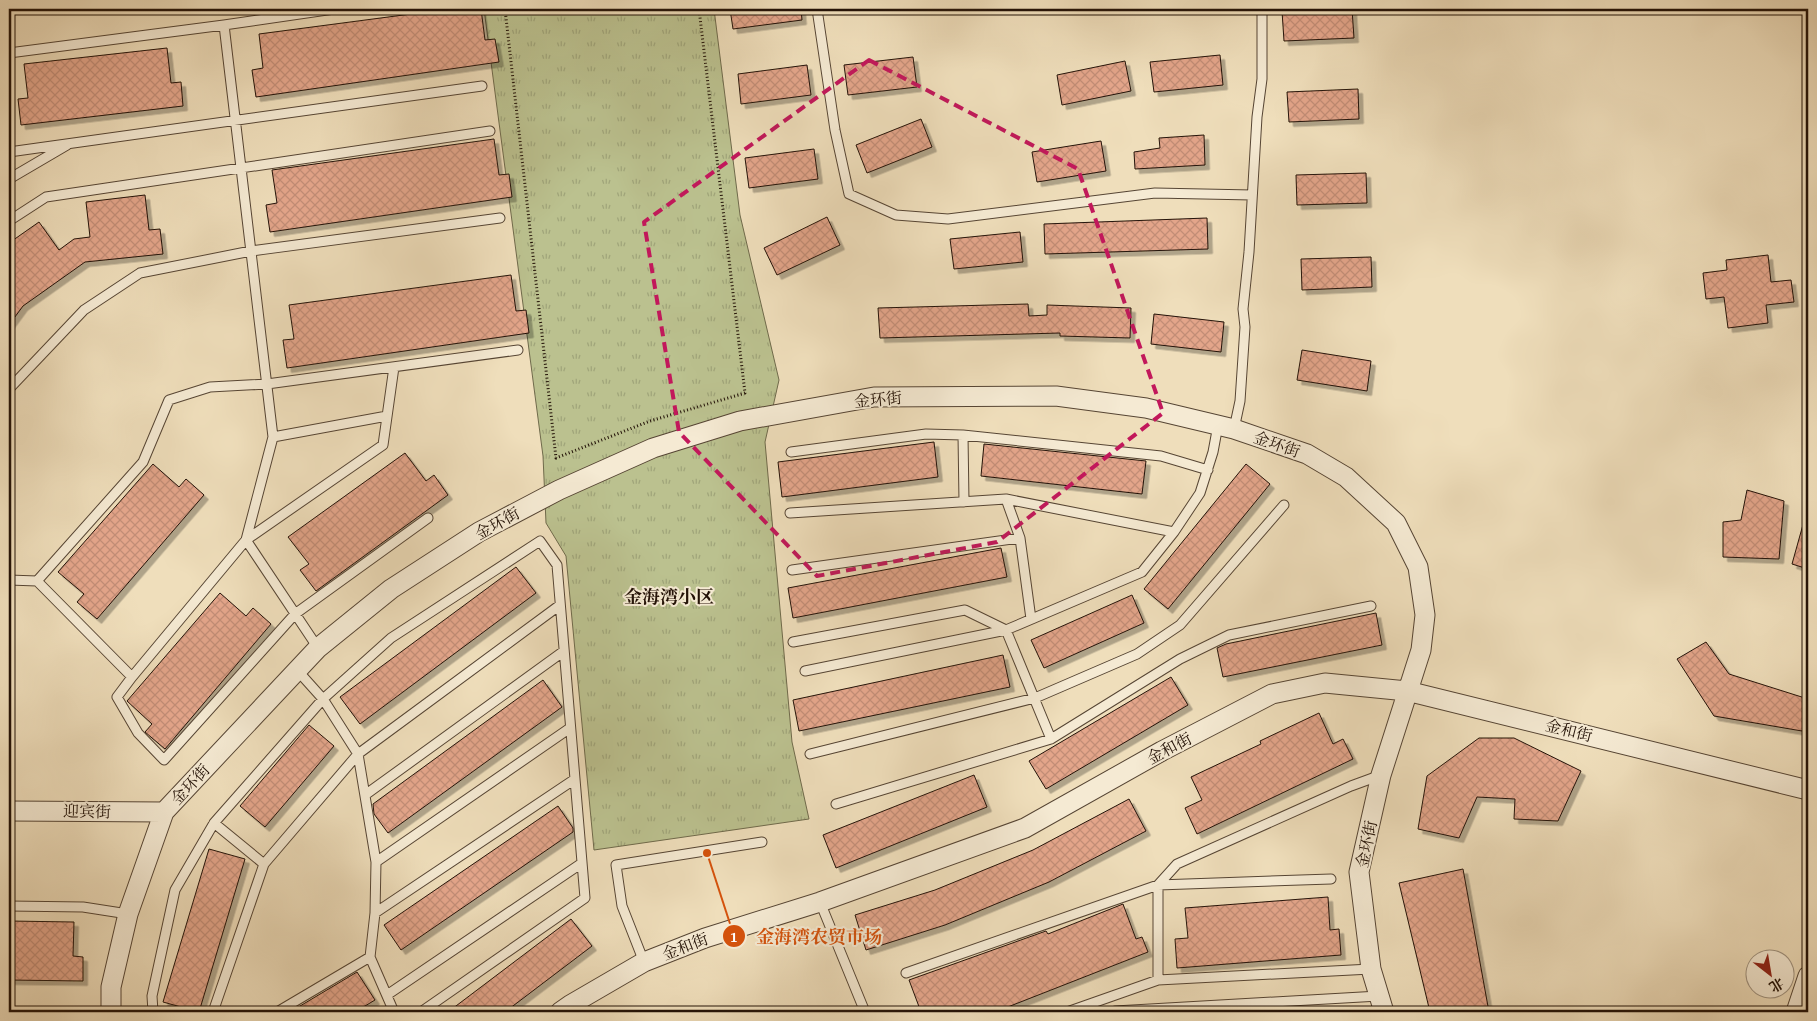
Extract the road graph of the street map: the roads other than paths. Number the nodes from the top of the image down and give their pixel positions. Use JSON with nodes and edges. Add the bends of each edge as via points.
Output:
{"nodes":[{"id":1,"x":334,"y":9,"type":"edge"},
{"id":2,"x":817,"y":9,"type":"edge"},
{"id":3,"x":1262,"y":9,"type":"edge"},
{"id":4,"x":224,"y":26,"type":"junction"},
{"id":5,"x":9,"y":53,"type":"edge"},
{"id":6,"x":482,"y":86,"type":"dead end"},
{"id":7,"x":235,"y":119,"type":"junction"},
{"id":8,"x":490,"y":131,"type":"dead end"},
{"id":9,"x":71,"y":143,"type":"junction"},
{"id":10,"x":9,"y":152,"type":"edge"},
{"id":11,"x":241,"y":168,"type":"junction"},
{"id":12,"x":9,"y":179,"type":"edge"},
{"id":13,"x":1252,"y":194,"type":"junction"},
{"id":14,"x":500,"y":218,"type":"dead end"},
{"id":15,"x":9,"y":220,"type":"edge"},
{"id":16,"x":251,"y":251,"type":"junction"},
{"id":17,"x":518,"y":350,"type":"dead end"},
{"id":18,"x":394,"y":367,"type":"junction"},
{"id":19,"x":267,"y":384,"type":"junction"},
{"id":20,"x":9,"y":389,"type":"edge"},
{"id":21,"x":386,"y":416,"type":"junction"},
{"id":22,"x":1226,"y":427,"type":"junction"},
{"id":23,"x":963,"y":435,"type":"junction"},
{"id":24,"x":273,"y":437,"type":"junction"},
{"id":25,"x":791,"y":452,"type":"dead end"},
{"id":26,"x":1208,"y":470,"type":"junction"},
{"id":27,"x":1006,"y":499,"type":"junction"},
{"id":28,"x":964,"y":502,"type":"junction"},
{"id":29,"x":1284,"y":505,"type":"dead end"},
{"id":30,"x":790,"y":513,"type":"dead end"},
{"id":31,"x":428,"y":518,"type":"dead end"},
{"id":32,"x":1174,"y":532,"type":"junction"},
{"id":33,"x":1020,"y":538,"type":"junction"},
{"id":34,"x":246,"y":540,"type":"junction"},
{"id":35,"x":792,"y":570,"type":"dead end"},
{"id":36,"x":9,"y":580,"type":"edge"},
{"id":37,"x":38,"y":581,"type":"junction"},
{"id":38,"x":560,"y":605,"type":"junction"},
{"id":39,"x":1371,"y":606,"type":"dead end"},
{"id":40,"x":296,"y":614,"type":"junction"},
{"id":41,"x":1031,"y":618,"type":"junction"},
{"id":42,"x":1006,"y":630,"type":"junction"},
{"id":43,"x":793,"y":642,"type":"dead end"},
{"id":44,"x":318,"y":648,"type":"junction"},
{"id":45,"x":564,"y":651,"type":"junction"},
{"id":46,"x":297,"y":670,"type":"junction"},
{"id":47,"x":805,"y":671,"type":"dead end"},
{"id":48,"x":132,"y":677,"type":"junction"},
{"id":49,"x":1407,"y":691,"type":"junction"},
{"id":50,"x":1035,"y":698,"type":"junction"},
{"id":51,"x":324,"y":699,"type":"junction"},
{"id":52,"x":570,"y":728,"type":"junction"},
{"id":53,"x":1051,"y":739,"type":"junction"},
{"id":54,"x":358,"y":754,"type":"junction"},
{"id":55,"x":810,"y":754,"type":"dead end"},
{"id":56,"x":1381,"y":775,"type":"junction"},
{"id":57,"x":575,"y":779,"type":"junction"},
{"id":58,"x":1808,"y":790,"type":"edge"},
{"id":59,"x":365,"y":795,"type":"junction"},
{"id":60,"x":836,"y":804,"type":"dead end"},
{"id":61,"x":9,"y":811,"type":"edge"},
{"id":62,"x":164,"y":812,"type":"junction"},
{"id":63,"x":214,"y":823,"type":"junction"},
{"id":64,"x":762,"y":842,"type":"dead end"},
{"id":65,"x":376,"y":862,"type":"junction"},
{"id":66,"x":582,"y":863,"type":"junction"},
{"id":67,"x":264,"y":864,"type":"junction"},
{"id":68,"x":1331,"y":879,"type":"dead end"},
{"id":69,"x":1158,"y":885,"type":"junction"},
{"id":70,"x":820,"y":902,"type":"junction"},
{"id":71,"x":9,"y":906,"type":"edge"},
{"id":72,"x":376,"y":912,"type":"junction"},
{"id":73,"x":128,"y":914,"type":"junction"},
{"id":74,"x":370,"y":957,"type":"junction"},
{"id":75,"x":644,"y":962,"type":"junction"},
{"id":76,"x":1371,"y":969,"type":"junction"},
{"id":77,"x":906,"y":972,"type":"dead end"},
{"id":78,"x":1808,"y":976,"type":"edge"},
{"id":79,"x":1158,"y":980,"type":"junction"},
{"id":80,"x":387,"y":995,"type":"junction"},
{"id":81,"x":1381,"y":1004,"type":"edge"},
{"id":82,"x":392,"y":1011,"type":"edge"},
{"id":83,"x":112,"y":1012,"type":"edge"},
{"id":84,"x":153,"y":1012,"type":"edge"},
{"id":85,"x":213,"y":1012,"type":"edge"},
{"id":86,"x":277,"y":1012,"type":"edge"},
{"id":87,"x":421,"y":1012,"type":"edge"},
{"id":88,"x":560,"y":1012,"type":"edge"},
{"id":89,"x":865,"y":1012,"type":"edge"},
{"id":90,"x":1067,"y":1012,"type":"edge"},
{"id":91,"x":1112,"y":1012,"type":"edge"},
{"id":92,"x":1796,"y":1012,"type":"edge"}],
"edges":[{"from":1,"to":4,"type":"lane"},
{"from":2,"to":13,"type":"lane","via":[[835,130],[849,194],[896,215],[948,219],[1155,193]]},
{"from":3,"to":13,"type":"lane","via":[[1262,79]]},
{"from":4,"to":5,"type":"lane"},
{"from":4,"to":7,"type":"lane"},
{"from":6,"to":7,"type":"lane"},
{"from":7,"to":9,"type":"lane"},
{"from":7,"to":11,"type":"lane"},
{"from":8,"to":11,"type":"lane"},
{"from":9,"to":10,"type":"lane"},
{"from":9,"to":12,"type":"lane"},
{"from":11,"to":15,"type":"lane","via":[[46,197]]},
{"from":11,"to":16,"type":"lane"},
{"from":13,"to":22,"type":"lane","via":[[1240,402]]},
{"from":14,"to":16,"type":"lane"},
{"from":16,"to":19,"type":"lane"},
{"from":16,"to":20,"type":"lane","via":[[140,273],[84,310]]},
{"from":17,"to":18,"type":"lane"},
{"from":18,"to":19,"type":"lane"},
{"from":18,"to":21,"type":"lane"},
{"from":19,"to":24,"type":"lane"},
{"from":19,"to":37,"type":"lane","via":[[210,388],[169,400],[143,462]]},
{"from":21,"to":24,"type":"lane"},
{"from":21,"to":34,"type":"lane","via":[[383,445]]},
{"from":22,"to":26,"type":"lane"},
{"from":22,"to":44,"type":"street","name":"金环街","via":[[1146,408],[1056,396],[874,397],[740,421],[653,448],[559,490],[479,532],[391,589]]},
{"from":22,"to":49,"type":"street","name":"金环街","via":[[1307,454],[1346,477],[1396,523],[1418,567],[1425,615],[1421,650]]},
{"from":23,"to":25,"type":"lane","via":[[926,434]]},
{"from":23,"to":26,"type":"lane","via":[[1161,456]]},
{"from":23,"to":28,"type":"lane"},
{"from":24,"to":34,"type":"lane"},
{"from":26,"to":32,"type":"lane","via":[[1200,493]]},
{"from":27,"to":28,"type":"lane"},
{"from":27,"to":32,"type":"lane"},
{"from":27,"to":33,"type":"lane"},
{"from":28,"to":30,"type":"lane"},
{"from":29,"to":50,"type":"lane","via":[[1180,625],[1138,654]]},
{"from":31,"to":40,"type":"lane"},
{"from":32,"to":41,"type":"lane","via":[[1142,572]]},
{"from":33,"to":35,"type":"lane"},
{"from":33,"to":41,"type":"lane"},
{"from":34,"to":40,"type":"lane"},
{"from":34,"to":48,"type":"lane"},
{"from":36,"to":37,"type":"lane"},
{"from":37,"to":48,"type":"lane"},
{"from":38,"to":45,"type":"lane"},
{"from":38,"to":51,"type":"lane","via":[[556,564],[540,541],[391,638]]},
{"from":38,"to":54,"type":"lane"},
{"from":39,"to":53,"type":"lane","via":[[1229,635],[1180,658]]},
{"from":40,"to":44,"type":"lane"},
{"from":40,"to":48,"type":"lane","via":[[164,760],[138,733],[117,697]]},
{"from":41,"to":42,"type":"lane"},
{"from":42,"to":43,"type":"lane","via":[[965,610]]},
{"from":42,"to":47,"type":"lane"},
{"from":42,"to":50,"type":"lane"},
{"from":44,"to":46,"type":"street","name":"金环街"},
{"from":45,"to":52,"type":"lane"},
{"from":45,"to":59,"type":"lane"},
{"from":46,"to":51,"type":"lane"},
{"from":46,"to":62,"type":"street","name":"金环街"},
{"from":49,"to":56,"type":"street","name":"金环街"},
{"from":49,"to":58,"type":"street","name":"金和街"},
{"from":49,"to":70,"type":"street","name":"金和街","via":[[1325,683],[1272,694],[1025,828]]},
{"from":50,"to":53,"type":"lane"},
{"from":50,"to":55,"type":"lane"},
{"from":51,"to":54,"type":"lane"},
{"from":51,"to":63,"type":"lane"},
{"from":52,"to":57,"type":"lane"},
{"from":52,"to":65,"type":"lane"},
{"from":53,"to":60,"type":"lane"},
{"from":54,"to":59,"type":"lane"},
{"from":54,"to":67,"type":"lane"},
{"from":56,"to":69,"type":"lane","via":[[1177,864]]},
{"from":56,"to":76,"type":"street","name":"金环街","via":[[1359,872]]},
{"from":57,"to":66,"type":"lane"},
{"from":57,"to":72,"type":"lane"},
{"from":59,"to":65,"type":"lane"},
{"from":61,"to":62,"type":"street","name":"迎宾街"},
{"from":62,"to":73,"type":"street","name":"金环街"},
{"from":63,"to":67,"type":"lane"},
{"from":63,"to":84,"type":"lane","via":[[175,890],[152,996]]},
{"from":64,"to":75,"type":"lane","via":[[616,864],[622,906]]},
{"from":65,"to":72,"type":"lane"},
{"from":66,"to":80,"type":"lane"},
{"from":66,"to":87,"type":"lane","via":[[585,898]]},
{"from":67,"to":85,"type":"lane"},
{"from":68,"to":69,"type":"lane"},
{"from":69,"to":77,"type":"lane"},
{"from":69,"to":79,"type":"lane"},
{"from":70,"to":75,"type":"street","name":"金和街","via":[[705,938]]},
{"from":70,"to":89,"type":"lane"},
{"from":71,"to":73,"type":"lane","via":[[83,906]]},
{"from":72,"to":74,"type":"lane"},
{"from":73,"to":83,"type":"street","name":"金环街","via":[[112,987]]},
{"from":74,"to":80,"type":"lane"},
{"from":74,"to":86,"type":"lane"},
{"from":75,"to":88,"type":"street","name":"金和街"},
{"from":76,"to":79,"type":"lane"},
{"from":76,"to":81,"type":"street","name":"金环街"},
{"from":78,"to":92,"type":"street"},
{"from":79,"to":90,"type":"lane"},
{"from":80,"to":82,"type":"lane"},
{"from":81,"to":91,"type":"lane"}]}
